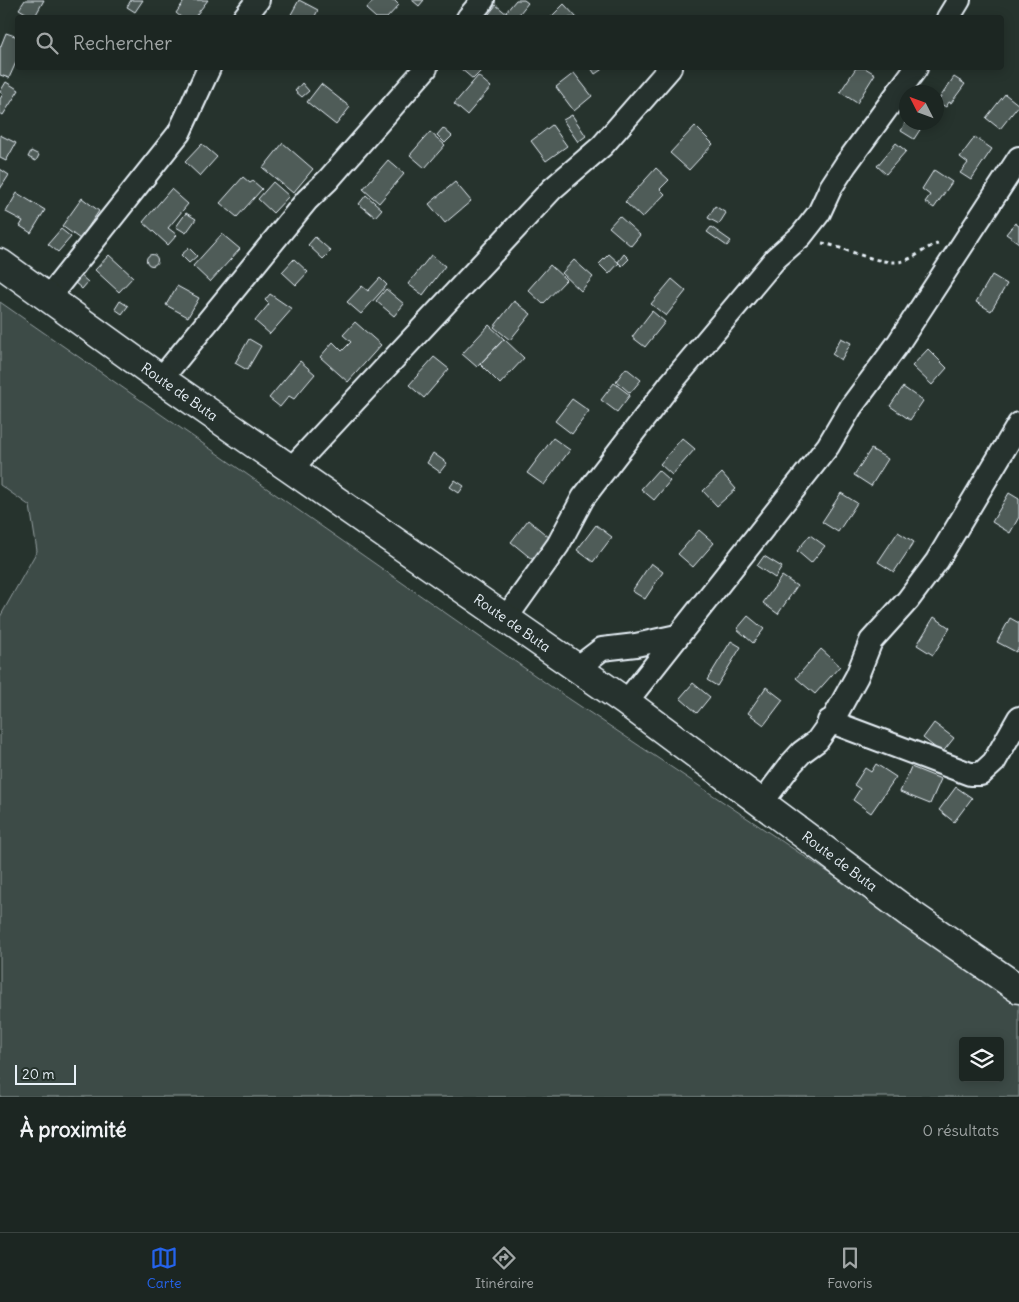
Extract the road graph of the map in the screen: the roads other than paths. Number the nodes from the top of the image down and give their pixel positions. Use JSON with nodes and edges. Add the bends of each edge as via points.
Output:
{"nodes":[{"id":1,"x":258,"y":0,"type":"edge"},
{"id":2,"x":483,"y":0,"type":"edge"},
{"id":3,"x":959,"y":0,"type":"edge"},
{"id":4,"x":246,"y":15,"type":"edge"},
{"id":5,"x":470,"y":15,"type":"edge"},
{"id":6,"x":950,"y":15,"type":"edge"},
{"id":7,"x":207,"y":70,"type":"edge"},
{"id":8,"x":424,"y":70,"type":"edge"},
{"id":9,"x":668,"y":70,"type":"edge"},
{"id":10,"x":915,"y":70,"type":"edge"},
{"id":11,"x":1019,"y":158,"type":"edge"},
{"id":12,"x":0,"y":263,"type":"edge"},
{"id":13,"x":48,"y":298,"type":"junction"},
{"id":14,"x":161,"y":379,"type":"junction"},
{"id":15,"x":1019,"y":424,"type":"edge"},
{"id":16,"x":291,"y":469,"type":"junction"},
{"id":17,"x":506,"y":618,"type":"junction"},
{"id":18,"x":677,"y":636,"type":"junction"},
{"id":19,"x":577,"y":668,"type":"junction"},
{"id":20,"x":626,"y":702,"type":"junction"},
{"id":21,"x":1019,"y":718,"type":"edge"},
{"id":22,"x":829,"y":721,"type":"junction"},
{"id":23,"x":761,"y":804,"type":"junction"},
{"id":24,"x":1019,"y":989,"type":"edge"}],
"edges":[{"from":1,"to":4,"type":"street"},
{"from":2,"to":5,"type":"street"},
{"from":3,"to":6,"type":"street"},
{"from":7,"to":13,"type":"street","via":[[179,133]]},
{"from":8,"to":14,"type":"street","via":[[307,200]]},
{"from":9,"to":16,"type":"street","via":[[602,146],[552,189]]},
{"from":10,"to":17,"type":"street","via":[[831,187],[801,236],[782,252],[672,382],[583,498],[558,545]]},
{"from":11,"to":18,"type":"street","via":[[828,446]]},
{"from":12,"to":13,"type":"highway","name":"Route de Buta"},
{"from":13,"to":14,"type":"highway","name":"Route de Buta"},
{"from":14,"to":16,"type":"highway","name":"Route de Buta"},
{"from":15,"to":22,"type":"street","via":[[937,561],[872,641],[857,676]]},
{"from":16,"to":17,"type":"highway","name":"Route de Buta"},
{"from":17,"to":19,"type":"highway","name":"Route de Buta"},
{"from":18,"to":19,"type":"street","via":[[602,649]]},
{"from":18,"to":20,"type":"street"},
{"from":19,"to":20,"type":"highway","name":"Route de Buta"},
{"from":20,"to":23,"type":"highway","name":"Route de Buta"},
{"from":21,"to":22,"type":"street","via":[[994,762],[981,774],[970,774]]},
{"from":22,"to":23,"type":"street","via":[[817,741],[797,758]]},
{"from":23,"to":24,"type":"highway","name":"Route de Buta"}]}
